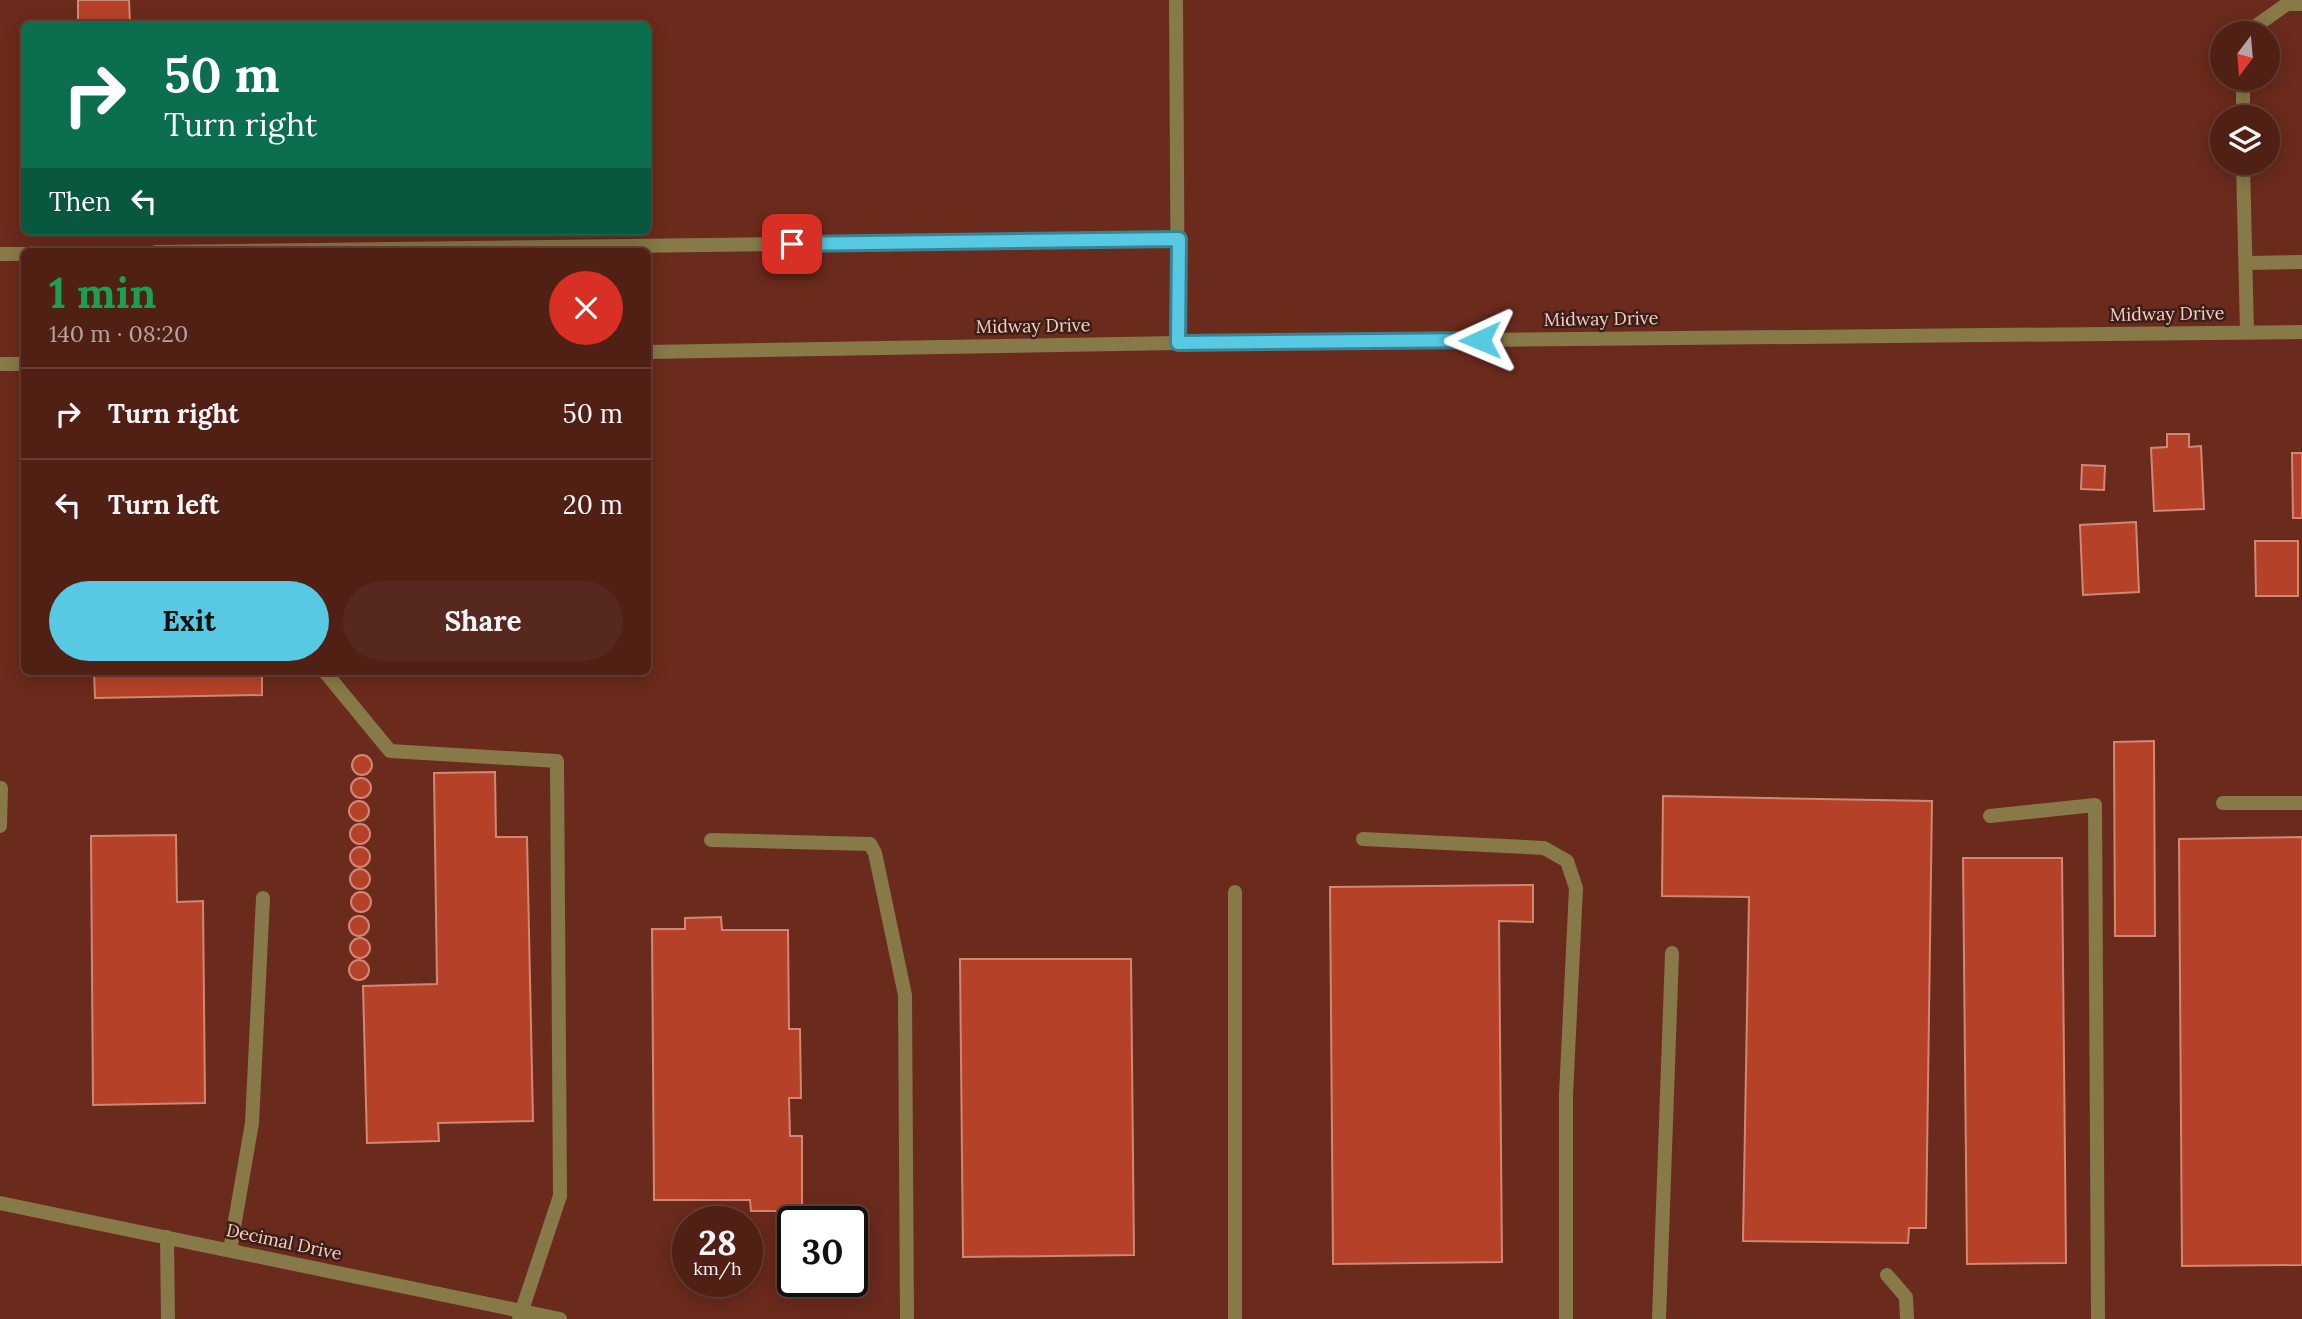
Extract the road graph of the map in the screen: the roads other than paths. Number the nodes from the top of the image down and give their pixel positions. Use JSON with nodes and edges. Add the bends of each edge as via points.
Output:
{"nodes":[{"id":1,"x":1175,"y":0,"type":"edge"},
{"id":2,"x":2302,"y":4,"type":"edge"},
{"id":3,"x":2263,"y":21,"type":"edge"},
{"id":4,"x":2244,"y":175,"type":"edge"},
{"id":5,"x":1179,"y":239,"type":"junction"},
{"id":6,"x":471,"y":248,"type":"edge"},
{"id":7,"x":0,"y":254,"type":"edge"},
{"id":8,"x":21,"y":254,"type":"edge"},
{"id":9,"x":2302,"y":262,"type":"edge"},
{"id":10,"x":2248,"y":263,"type":"junction"},
{"id":11,"x":2247,"y":332,"type":"junction"},
{"id":12,"x":2302,"y":332,"type":"edge"},
{"id":13,"x":1178,"y":343,"type":"junction"},
{"id":14,"x":651,"y":352,"type":"edge"},
{"id":15,"x":21,"y":363,"type":"edge"},
{"id":16,"x":0,"y":364,"type":"edge"},
{"id":17,"x":327,"y":675,"type":"edge"},
{"id":18,"x":1,"y":788,"type":"edge"},
{"id":19,"x":2223,"y":803,"type":"dead end"},
{"id":20,"x":2302,"y":803,"type":"edge"},
{"id":21,"x":1990,"y":816,"type":"dead end"},
{"id":22,"x":0,"y":826,"type":"edge"},
{"id":23,"x":1363,"y":839,"type":"dead end"},
{"id":24,"x":711,"y":840,"type":"dead end"},
{"id":25,"x":1236,"y":892,"type":"dead end"},
{"id":26,"x":263,"y":898,"type":"dead end"},
{"id":27,"x":1672,"y":953,"type":"dead end"},
{"id":28,"x":0,"y":1203,"type":"edge"},
{"id":29,"x":167,"y":1237,"type":"junction"},
{"id":30,"x":230,"y":1250,"type":"junction"},
{"id":31,"x":1887,"y":1275,"type":"dead end"},
{"id":32,"x":520,"y":1315,"type":"edge"},
{"id":33,"x":168,"y":1319,"type":"edge"},
{"id":34,"x":560,"y":1319,"type":"edge"},
{"id":35,"x":907,"y":1319,"type":"edge"},
{"id":36,"x":1235,"y":1319,"type":"edge"},
{"id":37,"x":1566,"y":1319,"type":"edge"},
{"id":38,"x":1658,"y":1319,"type":"edge"},
{"id":39,"x":1907,"y":1319,"type":"edge"},
{"id":40,"x":2098,"y":1319,"type":"edge"}],
"edges":[{"from":1,"to":5,"type":"street"},
{"from":2,"to":3,"type":"street","via":[[2287,4]]},
{"from":4,"to":10,"type":"street"},
{"from":5,"to":6,"type":"street"},
{"from":5,"to":13,"type":"street"},
{"from":7,"to":8,"type":"street"},
{"from":9,"to":10,"type":"street"},
{"from":10,"to":11,"type":"street"},
{"from":11,"to":12,"type":"street","name":"Midway Drive"},
{"from":11,"to":13,"type":"street","name":"Midway Drive"},
{"from":13,"to":14,"type":"street","name":"Midway Drive"},
{"from":15,"to":16,"type":"street"},
{"from":17,"to":32,"type":"street","via":[[390,751],[557,761],[560,1196]]},
{"from":18,"to":22,"type":"street"},
{"from":19,"to":20,"type":"street"},
{"from":21,"to":40,"type":"street","via":[[2095,806]]},
{"from":23,"to":37,"type":"street","via":[[1544,848],[1567,861],[1576,888],[1566,1095]]},
{"from":24,"to":35,"type":"street","via":[[870,844],[875,853],[905,995]]},
{"from":25,"to":36,"type":"street"},
{"from":26,"to":30,"type":"street","via":[[252,1123]]},
{"from":27,"to":38,"type":"street"},
{"from":28,"to":29,"type":"street","name":"Decimal Drive"},
{"from":29,"to":30,"type":"street","name":"Decimal Drive"},
{"from":29,"to":33,"type":"street"},
{"from":30,"to":32,"type":"street","name":"Decimal Drive"},
{"from":31,"to":39,"type":"street","via":[[1906,1297]]},
{"from":32,"to":34,"type":"street","name":"Decimal Drive"}]}
